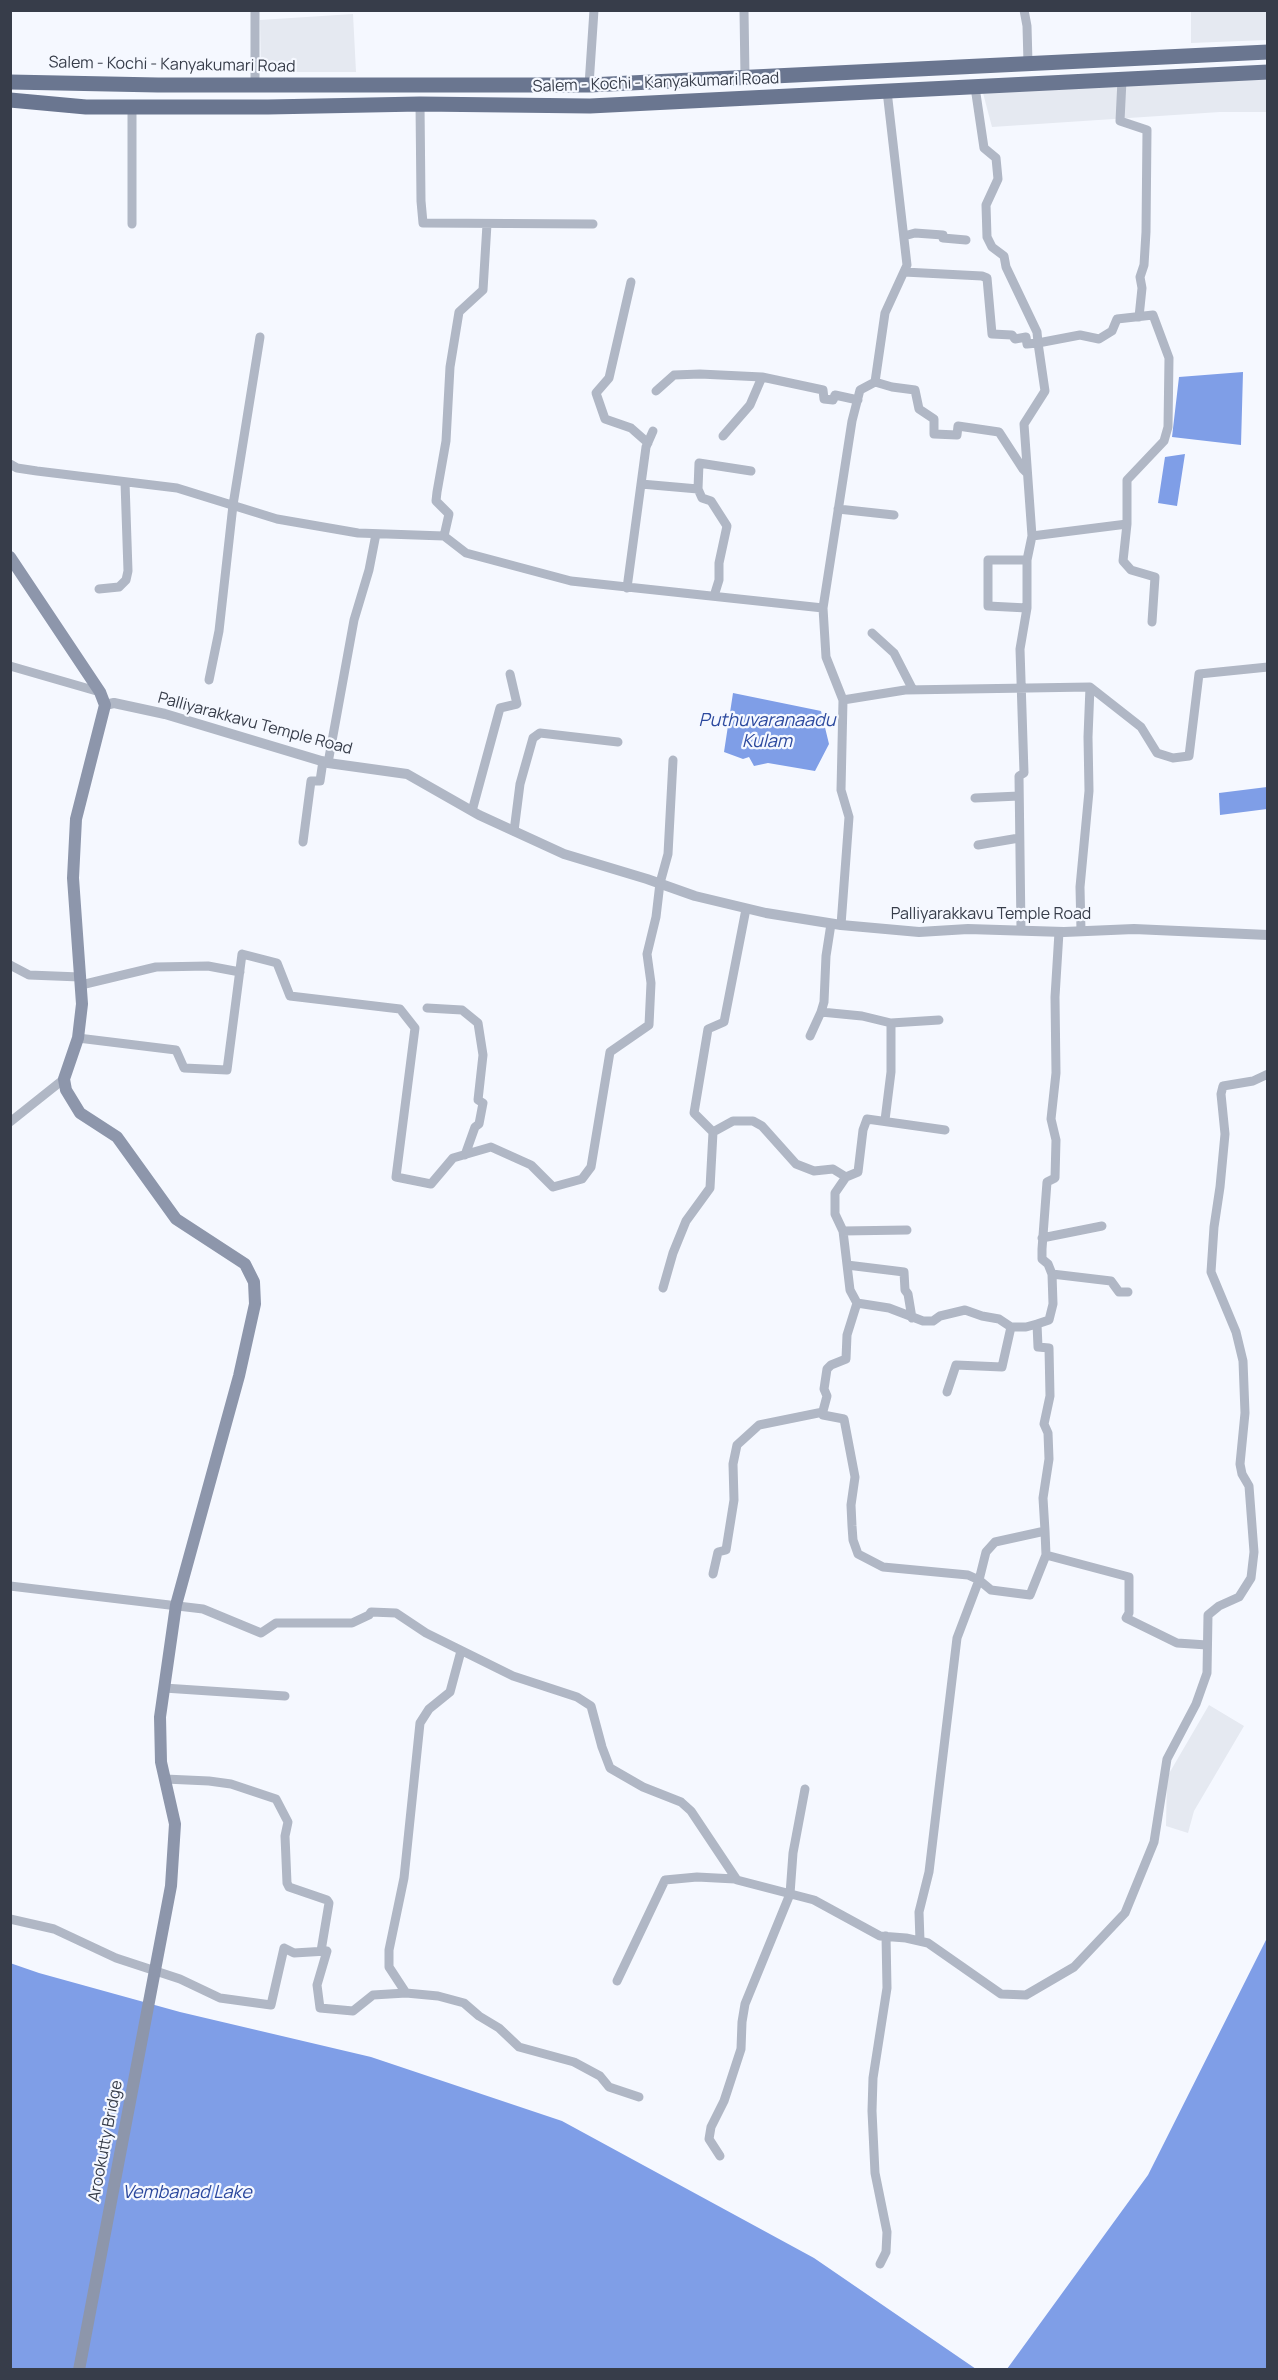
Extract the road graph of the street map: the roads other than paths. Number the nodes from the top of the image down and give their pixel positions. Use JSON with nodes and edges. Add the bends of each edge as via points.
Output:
{"nodes":[{"id":1,"x":255,"y":10,"type":"edge"},
{"id":2,"x":594,"y":10,"type":"edge"},
{"id":3,"x":744,"y":10,"type":"edge"},
{"id":4,"x":1024,"y":10,"type":"edge"},
{"id":5,"x":1268,"y":52,"type":"edge"},
{"id":6,"x":1028,"y":63,"type":"junction"},
{"id":7,"x":1268,"y":72,"type":"edge"},
{"id":8,"x":745,"y":77,"type":"junction"},
{"id":9,"x":1122,"y":80,"type":"junction"},
{"id":10,"x":10,"y":82,"type":"edge"},
{"id":11,"x":255,"y":85,"type":"junction"},
{"id":12,"x":589,"y":85,"type":"junction"},
{"id":13,"x":975,"y":87,"type":"junction"},
{"id":14,"x":887,"y":91,"type":"junction"},
{"id":15,"x":10,"y":100,"type":"edge"},
{"id":16,"x":420,"y":104,"type":"junction"},
{"id":17,"x":590,"y":106,"type":"junction"},
{"id":18,"x":132,"y":107,"type":"junction"},
{"id":19,"x":132,"y":224,"type":"dead end"},
{"id":20,"x":487,"y":224,"type":"junction"},
{"id":21,"x":592,"y":224,"type":"dead end"},
{"id":22,"x":904,"y":236,"type":"junction"},
{"id":23,"x":966,"y":240,"type":"dead end"},
{"id":24,"x":904,"y":272,"type":"junction"},
{"id":25,"x":631,"y":282,"type":"dead end"},
{"id":26,"x":1139,"y":317,"type":"junction"},
{"id":27,"x":260,"y":337,"type":"dead end"},
{"id":28,"x":1038,"y":343,"type":"junction"},
{"id":29,"x":762,"y":377,"type":"junction"},
{"id":30,"x":875,"y":382,"type":"junction"},
{"id":31,"x":656,"y":391,"type":"dead end"},
{"id":32,"x":858,"y":400,"type":"junction"},
{"id":33,"x":653,"y":431,"type":"dead end"},
{"id":34,"x":723,"y":436,"type":"dead end"},
{"id":35,"x":648,"y":443,"type":"junction"},
{"id":36,"x":10,"y":464,"type":"edge"},
{"id":37,"x":751,"y":471,"type":"dead end"},
{"id":38,"x":1027,"y":473,"type":"junction"},
{"id":39,"x":125,"y":482,"type":"junction"},
{"id":40,"x":641,"y":484,"type":"junction"},
{"id":41,"x":698,"y":489,"type":"junction"},
{"id":42,"x":233,"y":505,"type":"junction"},
{"id":43,"x":838,"y":509,"type":"junction"},
{"id":44,"x":894,"y":515,"type":"dead end"},
{"id":45,"x":1127,"y":524,"type":"junction"},
{"id":46,"x":376,"y":534,"type":"junction"},
{"id":47,"x":444,"y":536,"type":"junction"},
{"id":48,"x":1032,"y":536,"type":"junction"},
{"id":49,"x":10,"y":557,"type":"edge"},
{"id":50,"x":1027,"y":560,"type":"junction"},
{"id":51,"x":627,"y":588,"type":"junction"},
{"id":52,"x":99,"y":589,"type":"dead end"},
{"id":53,"x":714,"y":596,"type":"junction"},
{"id":54,"x":824,"y":608,"type":"junction"},
{"id":55,"x":1027,"y":608,"type":"junction"},
{"id":56,"x":1152,"y":622,"type":"dead end"},
{"id":57,"x":872,"y":633,"type":"dead end"},
{"id":58,"x":10,"y":666,"type":"edge"},
{"id":59,"x":1268,"y":667,"type":"edge"},
{"id":60,"x":510,"y":674,"type":"dead end"},
{"id":61,"x":209,"y":680,"type":"dead end"},
{"id":62,"x":1090,"y":687,"type":"junction"},
{"id":63,"x":1023,"y":689,"type":"junction"},
{"id":64,"x":913,"y":690,"type":"junction"},
{"id":65,"x":100,"y":692,"type":"junction"},
{"id":66,"x":843,"y":700,"type":"junction"},
{"id":67,"x":105,"y":705,"type":"junction"},
{"id":68,"x":618,"y":742,"type":"dead end"},
{"id":69,"x":673,"y":760,"type":"dead end"},
{"id":70,"x":325,"y":762,"type":"junction"},
{"id":71,"x":1018,"y":796,"type":"junction"},
{"id":72,"x":975,"y":798,"type":"dead end"},
{"id":73,"x":472,"y":811,"type":"junction"},
{"id":74,"x":513,"y":831,"type":"junction"},
{"id":75,"x":1019,"y":838,"type":"junction"},
{"id":76,"x":303,"y":842,"type":"dead end"},
{"id":77,"x":978,"y":845,"type":"dead end"},
{"id":78,"x":660,"y":883,"type":"junction"},
{"id":79,"x":746,"y":909,"type":"junction"},
{"id":80,"x":836,"y":925,"type":"junction"},
{"id":81,"x":1021,"y":930,"type":"junction"},
{"id":82,"x":1081,"y":931,"type":"junction"},
{"id":83,"x":1059,"y":932,"type":"junction"},
{"id":84,"x":1268,"y":935,"type":"edge"},
{"id":85,"x":10,"y":965,"type":"edge"},
{"id":86,"x":240,"y":972,"type":"junction"},
{"id":87,"x":80,"y":981,"type":"junction"},
{"id":88,"x":427,"y":1008,"type":"dead end"},
{"id":89,"x":820,"y":1012,"type":"junction"},
{"id":90,"x":939,"y":1020,"type":"dead end"},
{"id":91,"x":891,"y":1023,"type":"junction"},
{"id":92,"x":810,"y":1036,"type":"dead end"},
{"id":93,"x":78,"y":1038,"type":"junction"},
{"id":94,"x":1268,"y":1074,"type":"edge"},
{"id":95,"x":64,"y":1079,"type":"junction"},
{"id":96,"x":885,"y":1120,"type":"junction"},
{"id":97,"x":10,"y":1122,"type":"edge"},
{"id":98,"x":945,"y":1130,"type":"dead end"},
{"id":99,"x":713,"y":1132,"type":"junction"},
{"id":100,"x":465,"y":1155,"type":"junction"},
{"id":101,"x":846,"y":1177,"type":"junction"},
{"id":102,"x":1102,"y":1226,"type":"dead end"},
{"id":103,"x":907,"y":1230,"type":"dead end"},
{"id":104,"x":843,"y":1231,"type":"junction"},
{"id":105,"x":1042,"y":1238,"type":"junction"},
{"id":106,"x":846,"y":1265,"type":"junction"},
{"id":107,"x":1053,"y":1274,"type":"junction"},
{"id":108,"x":663,"y":1288,"type":"dead end"},
{"id":109,"x":1128,"y":1292,"type":"dead end"},
{"id":110,"x":857,"y":1303,"type":"junction"},
{"id":111,"x":912,"y":1318,"type":"junction"},
{"id":112,"x":1037,"y":1324,"type":"junction"},
{"id":113,"x":1011,"y":1328,"type":"junction"},
{"id":114,"x":947,"y":1392,"type":"dead end"},
{"id":115,"x":823,"y":1412,"type":"junction"},
{"id":116,"x":1045,"y":1531,"type":"junction"},
{"id":117,"x":1046,"y":1555,"type":"junction"},
{"id":118,"x":712,"y":1574,"type":"dead end"},
{"id":119,"x":979,"y":1580,"type":"junction"},
{"id":120,"x":10,"y":1586,"type":"edge"},
{"id":121,"x":176,"y":1605,"type":"junction"},
{"id":122,"x":1207,"y":1646,"type":"junction"},
{"id":123,"x":461,"y":1651,"type":"junction"},
{"id":124,"x":164,"y":1688,"type":"junction"},
{"id":125,"x":285,"y":1696,"type":"dead end"},
{"id":126,"x":165,"y":1779,"type":"junction"},
{"id":127,"x":805,"y":1789,"type":"dead end"},
{"id":128,"x":735,"y":1879,"type":"junction"},
{"id":129,"x":790,"y":1894,"type":"junction"},
{"id":130,"x":10,"y":1919,"type":"edge"},
{"id":131,"x":886,"y":1936,"type":"junction"},
{"id":132,"x":920,"y":1941,"type":"junction"},
{"id":133,"x":321,"y":1951,"type":"junction"},
{"id":134,"x":617,"y":1981,"type":"dead end"},
{"id":135,"x":406,"y":1993,"type":"junction"},
{"id":136,"x":639,"y":2097,"type":"dead end"},
{"id":137,"x":720,"y":2156,"type":"dead end"},
{"id":138,"x":880,"y":2264,"type":"dead end"},
{"id":139,"x":79,"y":2370,"type":"edge"}],
"edges":[{"from":1,"to":11,"type":"street"},
{"from":2,"to":12,"type":"street"},
{"from":3,"to":8,"type":"street"},
{"from":4,"to":6,"type":"street"},
{"from":5,"to":6,"type":"highway","name":"Salem - Kochi - Kanyakumari Road"},
{"from":6,"to":8,"type":"highway","name":"Salem - Kochi - Kanyakumari Road"},
{"from":7,"to":9,"type":"highway","name":"Salem - Kochi - Kanyakumari Road"},
{"from":8,"to":12,"type":"highway","name":"Salem - Kochi - Kanyakumari Road"},
{"from":9,"to":13,"type":"highway","name":"Salem - Kochi - Kanyakumari Road"},
{"from":9,"to":26,"type":"street","via":[[1120,121],[1147,130],[1146,232]]},
{"from":10,"to":11,"type":"highway","name":"Salem - Kochi - Kanyakumari Road"},
{"from":11,"to":12,"type":"highway","name":"Salem - Kochi - Kanyakumari Road"},
{"from":12,"to":17,"type":"highway"},
{"from":13,"to":14,"type":"highway","name":"Salem - Kochi - Kanyakumari Road"},
{"from":13,"to":28,"type":"street","via":[[984,148],[996,158],[998,179],[986,205],[987,237],[1004,256]]},
{"from":14,"to":17,"type":"highway","name":"Salem - Kochi - Kanyakumari Road"},
{"from":14,"to":22,"type":"street"},
{"from":15,"to":18,"type":"highway","name":"Salem - Kochi - Kanyakumari Road"},
{"from":16,"to":17,"type":"highway","name":"Salem - Kochi - Kanyakumari Road"},
{"from":16,"to":18,"type":"highway","name":"Salem - Kochi - Kanyakumari Road"},
{"from":16,"to":20,"type":"street","via":[[423,223]]},
{"from":18,"to":19,"type":"street"},
{"from":20,"to":21,"type":"street"},
{"from":20,"to":47,"type":"street","via":[[483,290],[459,312],[450,367],[446,441],[436,501],[449,514]]},
{"from":22,"to":23,"type":"street","via":[[934,234]]},
{"from":22,"to":24,"type":"street"},
{"from":24,"to":28,"type":"street","via":[[987,278],[992,334]]},
{"from":24,"to":30,"type":"street","via":[[885,314]]},
{"from":25,"to":35,"type":"street","via":[[609,378],[596,393],[605,419],[631,428]]},
{"from":26,"to":28,"type":"street","via":[[1118,319],[1112,331],[1100,339],[1080,335]]},
{"from":26,"to":45,"type":"street","via":[[1153,315],[1169,358],[1168,427],[1164,441],[1127,480]]},
{"from":27,"to":42,"type":"street"},
{"from":28,"to":38,"type":"street","via":[[1045,391],[1024,424]]},
{"from":29,"to":31,"type":"street","via":[[674,375]]},
{"from":29,"to":32,"type":"street","via":[[823,390],[824,399],[833,400],[835,395]]},
{"from":29,"to":34,"type":"street","via":[[750,405]]},
{"from":30,"to":32,"type":"street","via":[[860,390]]},
{"from":30,"to":38,"type":"street","via":[[915,390],[920,410],[934,419],[934,434],[957,435],[958,426],[999,432]]},
{"from":32,"to":43,"type":"street"},
{"from":33,"to":35,"type":"street"},
{"from":35,"to":40,"type":"street"},
{"from":36,"to":39,"type":"street","via":[[27,470]]},
{"from":37,"to":41,"type":"street","via":[[699,464]]},
{"from":38,"to":48,"type":"street"},
{"from":39,"to":42,"type":"street","via":[[177,488]]},
{"from":39,"to":52,"type":"street","via":[[126,580],[119,587]]},
{"from":40,"to":41,"type":"street"},
{"from":40,"to":51,"type":"street"},
{"from":41,"to":53,"type":"street","via":[[727,526]]},
{"from":42,"to":46,"type":"street","via":[[277,519]]},
{"from":42,"to":61,"type":"street","via":[[219,632]]},
{"from":43,"to":44,"type":"street"},
{"from":43,"to":54,"type":"street"},
{"from":45,"to":48,"type":"street"},
{"from":45,"to":56,"type":"street","via":[[1123,561],[1131,570],[1155,577]]},
{"from":46,"to":47,"type":"street"},
{"from":46,"to":70,"type":"street"},
{"from":47,"to":51,"type":"street","via":[[466,553],[571,581]]},
{"from":48,"to":50,"type":"street"},
{"from":49,"to":65,"type":"main road"},
{"from":50,"to":55,"type":"street"},
{"from":50,"to":55,"type":"street","via":[[988,560],[988,606]]},
{"from":51,"to":53,"type":"street"},
{"from":53,"to":54,"type":"street"},
{"from":54,"to":66,"type":"street","via":[[826,657]]},
{"from":55,"to":63,"type":"street","via":[[1020,649]]},
{"from":57,"to":64,"type":"street","via":[[894,653]]},
{"from":58,"to":65,"type":"street"},
{"from":59,"to":62,"type":"street","via":[[1198,674],[1189,756],[1173,758],[1157,753],[1141,727]]},
{"from":60,"to":73,"type":"street","via":[[518,704],[500,708]]},
{"from":62,"to":63,"type":"street"},
{"from":62,"to":82,"type":"street"},
{"from":63,"to":64,"type":"street"},
{"from":63,"to":71,"type":"street","via":[[1024,773],[1019,776]]},
{"from":64,"to":66,"type":"street"},
{"from":65,"to":67,"type":"main road"},
{"from":66,"to":80,"type":"street","via":[[841,790],[849,817]]},
{"from":67,"to":70,"type":"street","name":"Palliyarakkavu Temple Road","via":[[114,703],[165,714]]},
{"from":67,"to":87,"type":"main road","via":[[76,819],[73,878]]},
{"from":68,"to":74,"type":"street","via":[[540,733],[533,738],[520,784]]},
{"from":69,"to":78,"type":"street","via":[[668,854]]},
{"from":70,"to":73,"type":"street","name":"Palliyarakkavu Temple Road","via":[[407,774]]},
{"from":70,"to":76,"type":"street","via":[[320,781],[311,781]]},
{"from":71,"to":72,"type":"street"},
{"from":71,"to":75,"type":"street"},
{"from":73,"to":74,"type":"street","name":"Palliyarakkavu Temple Road"},
{"from":74,"to":78,"type":"street","name":"Palliyarakkavu Temple Road","via":[[564,854]]},
{"from":75,"to":77,"type":"street"},
{"from":75,"to":81,"type":"street"},
{"from":78,"to":79,"type":"street","name":"Palliyarakkavu Temple Road"},
{"from":78,"to":100,"type":"street","via":[[647,954],[651,983],[649,1025],[610,1052],[591,1167],[582,1179],[553,1187],[531,1165],[491,1147]]},
{"from":79,"to":80,"type":"street","name":"Palliyarakkavu Temple Road"},
{"from":79,"to":99,"type":"street","via":[[724,1022],[708,1029],[694,1113]]},
{"from":80,"to":81,"type":"street","name":"Palliyarakkavu Temple Road","via":[[919,932],[968,928]]},
{"from":80,"to":89,"type":"street","via":[[826,956]]},
{"from":81,"to":83,"type":"street","name":"Palliyarakkavu Temple Road"},
{"from":82,"to":83,"type":"street","name":"Palliyarakkavu Temple Road"},
{"from":82,"to":84,"type":"street","name":"Palliyarakkavu Temple Road","via":[[1134,929]]},
{"from":83,"to":105,"type":"street","via":[[1056,1073],[1051,1119],[1056,1140],[1055,1178],[1047,1182]]},
{"from":85,"to":87,"type":"street","via":[[29,975]]},
{"from":86,"to":87,"type":"street","via":[[208,966],[156,967]]},
{"from":86,"to":93,"type":"street","via":[[227,1070],[184,1068],[176,1050]]},
{"from":86,"to":100,"type":"street","via":[[242,954],[277,963],[290,996],[400,1009],[415,1028],[396,1177],[431,1184],[453,1158]]},
{"from":87,"to":93,"type":"main road"},
{"from":88,"to":100,"type":"street","via":[[462,1010],[478,1023],[483,1055],[478,1100],[483,1103],[479,1124]]},
{"from":89,"to":91,"type":"street"},
{"from":89,"to":92,"type":"street"},
{"from":90,"to":91,"type":"street"},
{"from":91,"to":96,"type":"street","via":[[891,1072]]},
{"from":93,"to":95,"type":"main road"},
{"from":94,"to":122,"type":"street","via":[[1223,1086],[1221,1095],[1225,1134],[1211,1272],[1243,1360],[1245,1413],[1240,1464],[1249,1486],[1254,1552],[1251,1578],[1239,1597],[1208,1615]]},
{"from":95,"to":97,"type":"street"},
{"from":95,"to":121,"type":"main road","name":"Arookutty Bridge","via":[[71,1102],[80,1113],[117,1137],[176,1219],[245,1264],[254,1282],[255,1304],[239,1376]]},
{"from":96,"to":98,"type":"street"},
{"from":96,"to":101,"type":"street","via":[[867,1119],[858,1172]]},
{"from":99,"to":101,"type":"street","via":[[733,1121],[753,1121],[796,1164],[814,1171],[833,1169]]},
{"from":99,"to":108,"type":"street","via":[[710,1188],[686,1221]]},
{"from":101,"to":104,"type":"street","via":[[835,1193],[835,1214]]},
{"from":102,"to":105,"type":"street"},
{"from":103,"to":104,"type":"street"},
{"from":104,"to":106,"type":"street"},
{"from":105,"to":107,"type":"street","via":[[1042,1259]]},
{"from":106,"to":110,"type":"street","via":[[850,1290]]},
{"from":106,"to":111,"type":"street","via":[[904,1272],[904,1290]]},
{"from":107,"to":109,"type":"street","via":[[1111,1281],[1119,1292]]},
{"from":107,"to":112,"type":"street","via":[[1049,1320]]},
{"from":110,"to":111,"type":"street","via":[[889,1308]]},
{"from":110,"to":115,"type":"street","via":[[846,1359],[827,1369]]},
{"from":111,"to":113,"type":"street","via":[[933,1321],[964,1310],[999,1319]]},
{"from":112,"to":113,"type":"street"},
{"from":112,"to":116,"type":"street","via":[[1038,1347],[1049,1348],[1050,1396],[1044,1424],[1049,1459],[1043,1490]]},
{"from":113,"to":114,"type":"street","via":[[1002,1367],[956,1365]]},
{"from":115,"to":118,"type":"street","via":[[759,1425],[737,1445],[726,1550],[718,1552]]},
{"from":115,"to":119,"type":"street","via":[[844,1419],[855,1477],[851,1505],[858,1554],[883,1567],[968,1575]]},
{"from":116,"to":117,"type":"street"},
{"from":116,"to":119,"type":"street","via":[[995,1542],[986,1552]]},
{"from":117,"to":119,"type":"street","via":[[1030,1595],[991,1590]]},
{"from":117,"to":122,"type":"street","via":[[1129,1577],[1126,1618],[1177,1643]]},
{"from":119,"to":132,"type":"street","via":[[957,1638],[929,1872],[919,1912]]},
{"from":120,"to":121,"type":"street"},
{"from":121,"to":123,"type":"street","via":[[202,1609],[261,1633],[276,1623],[352,1623],[370,1612],[396,1613]]},
{"from":121,"to":124,"type":"main road","name":"Arookutty Bridge"},
{"from":122,"to":132,"type":"street","via":[[1207,1673],[1196,1704],[1167,1759],[1154,1842],[1125,1913],[1074,1967],[1026,1995],[1001,1994]]},
{"from":123,"to":128,"type":"street","via":[[591,1706],[610,1768],[681,1802],[691,1811]]},
{"from":123,"to":135,"type":"street","via":[[450,1692],[429,1709],[420,1723],[416,1744],[404,1878],[389,1950],[389,1967]]},
{"from":124,"to":125,"type":"street"},
{"from":124,"to":126,"type":"main road","name":"Arookutty Bridge","via":[[160,1717]]},
{"from":126,"to":133,"type":"street","via":[[231,1784],[276,1799],[288,1822],[285,1836],[289,1887],[329,1903]]},
{"from":126,"to":139,"type":"main road","name":"Arookutty Bridge","via":[[175,1824],[166,1920]]},
{"from":127,"to":129,"type":"street"},
{"from":128,"to":129,"type":"street"},
{"from":128,"to":134,"type":"street","via":[[665,1880]]},
{"from":129,"to":131,"type":"street","via":[[814,1900]]},
{"from":129,"to":137,"type":"street","via":[[745,2004],[741,2049],[711,2127],[709,2139]]},
{"from":130,"to":133,"type":"street","via":[[54,1929],[220,1998],[271,2005],[284,1948],[294,1953]]},
{"from":131,"to":132,"type":"street"},
{"from":131,"to":138,"type":"street","via":[[888,1988],[873,2078],[872,2111],[875,2173],[887,2232],[886,2252]]},
{"from":133,"to":135,"type":"street","via":[[327,1951],[317,1985],[320,2008],[353,2011],[373,1995]]},
{"from":135,"to":136,"type":"street","via":[[464,2003],[519,2047],[574,2062],[600,2076],[609,2087]]}]}
